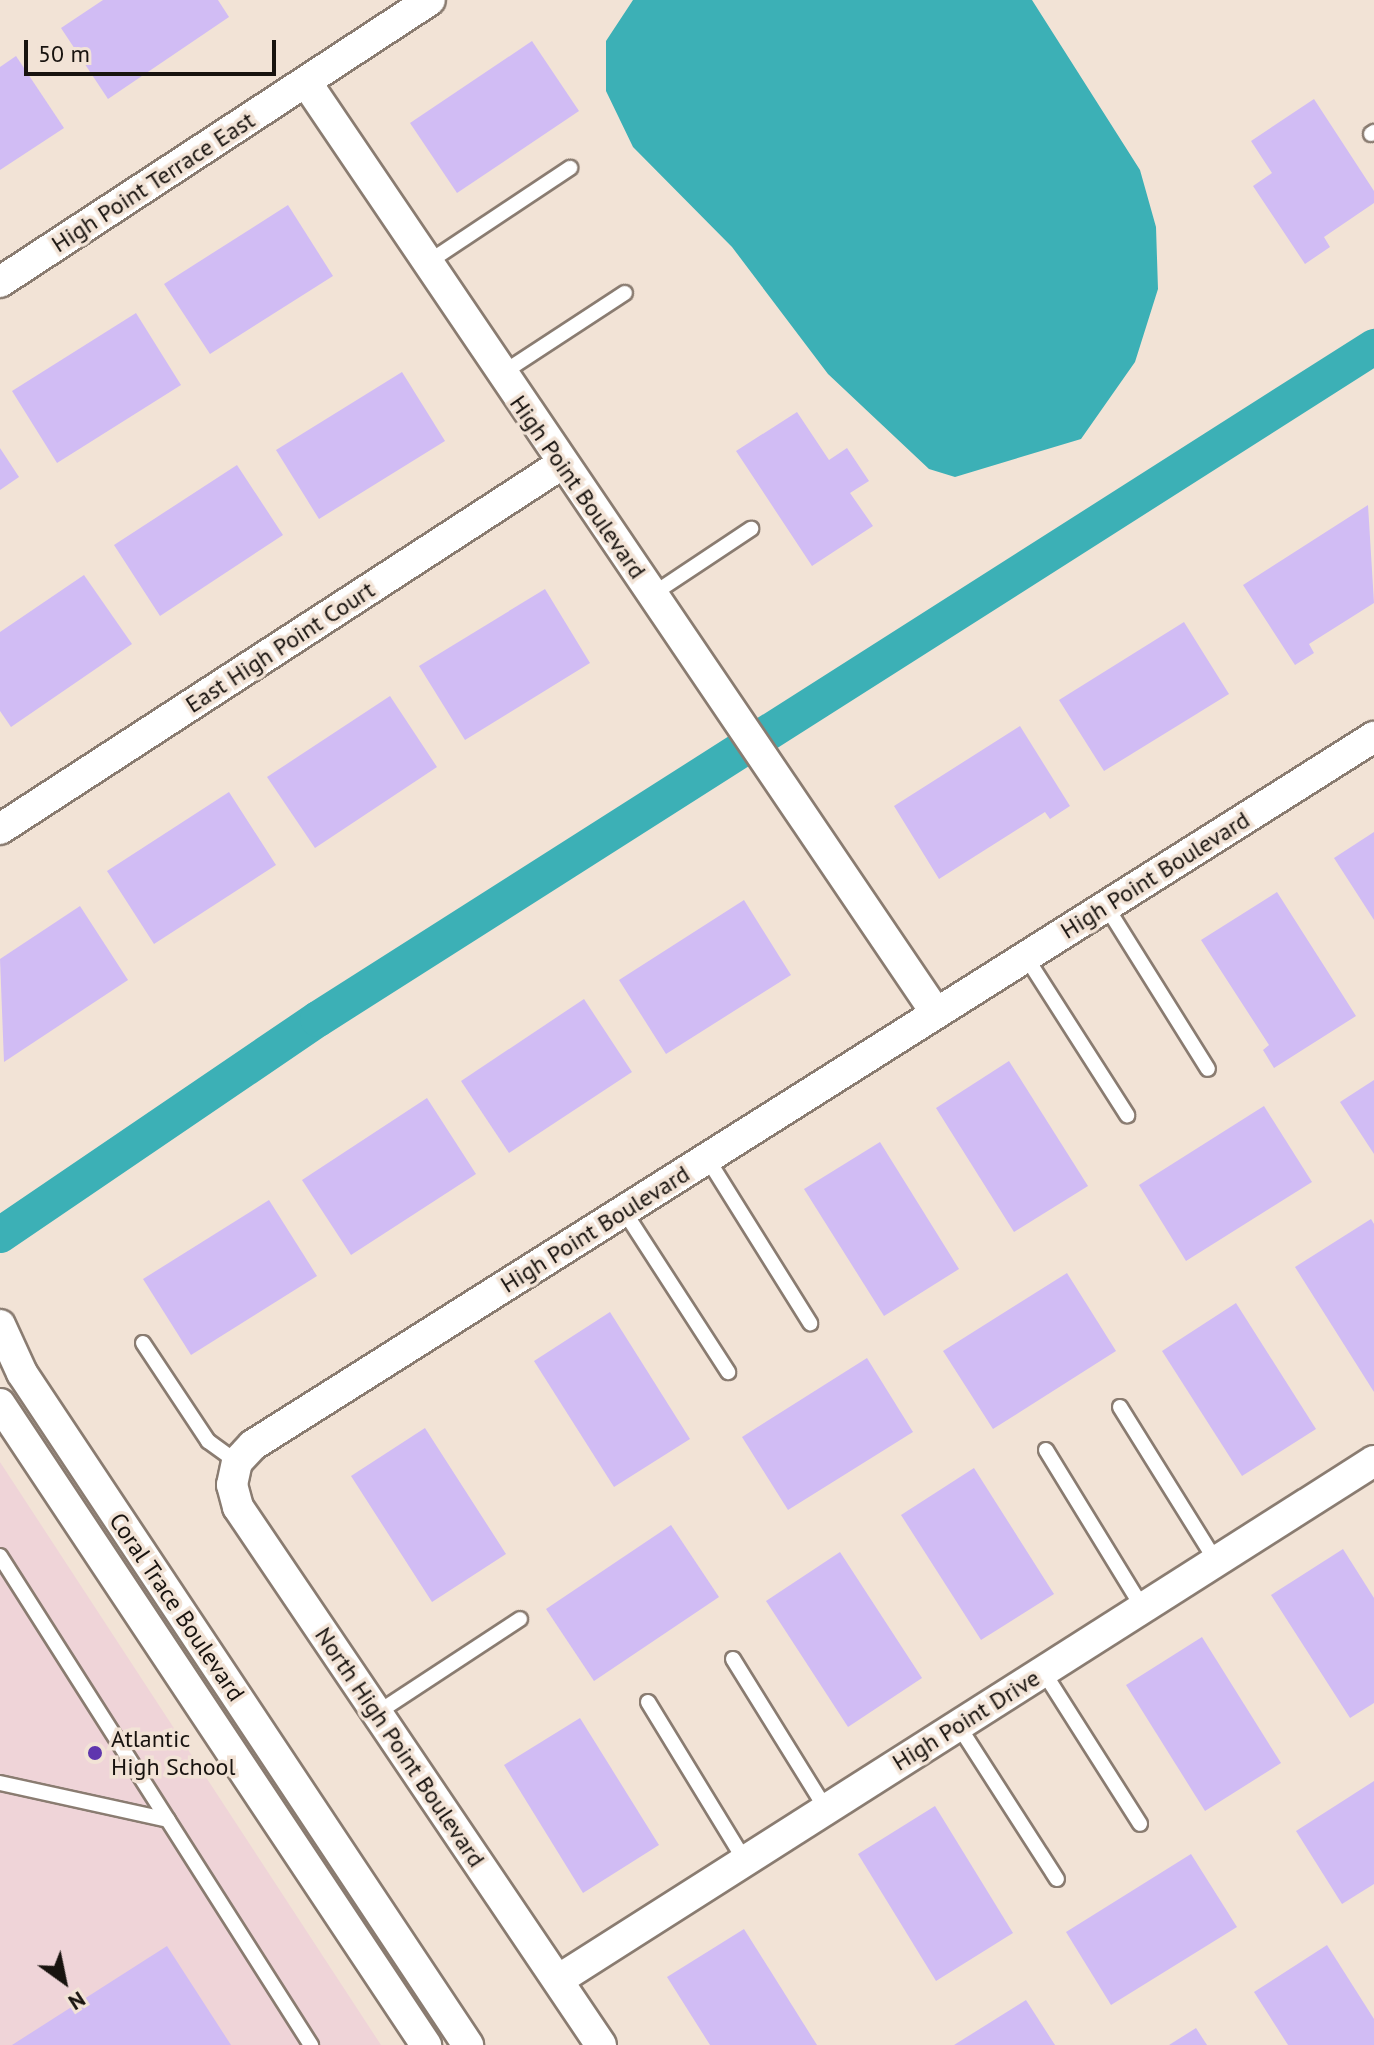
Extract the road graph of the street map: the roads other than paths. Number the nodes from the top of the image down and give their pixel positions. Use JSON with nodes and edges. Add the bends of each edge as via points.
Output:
{"nodes":[{"id":1,"x":430,"y":0,"type":"edge"},
{"id":2,"x":306,"y":82,"type":"junction"},
{"id":3,"x":570,"y":168,"type":"dead end"},
{"id":4,"x":426,"y":263,"type":"junction"},
{"id":5,"x":0,"y":282,"type":"edge"},
{"id":6,"x":625,"y":293,"type":"dead end"},
{"id":7,"x":500,"y":374,"type":"junction"},
{"id":8,"x":560,"y":465,"type":"junction"},
{"id":9,"x":751,"y":529,"type":"dead end"},
{"id":10,"x":653,"y":594,"type":"junction"},
{"id":11,"x":1374,"y":737,"type":"edge"},
{"id":12,"x":0,"y":829,"type":"edge"},
{"id":13,"x":1106,"y":906,"type":"junction"},
{"id":14,"x":1026,"y":957,"type":"junction"},
{"id":15,"x":936,"y":1013,"type":"junction"},
{"id":16,"x":1208,"y":1069,"type":"dead end"},
{"id":17,"x":1127,"y":1115,"type":"dead end"},
{"id":18,"x":707,"y":1158,"type":"junction"},
{"id":19,"x":624,"y":1211,"type":"junction"},
{"id":20,"x":810,"y":1323,"type":"dead end"},
{"id":21,"x":0,"y":1325,"type":"edge"},
{"id":22,"x":143,"y":1343,"type":"dead end"},
{"id":23,"x":728,"y":1372,"type":"dead end"},
{"id":24,"x":0,"y":1404,"type":"edge"},
{"id":25,"x":1120,"y":1407,"type":"dead end"},
{"id":26,"x":1046,"y":1450,"type":"dead end"},
{"id":27,"x":245,"y":1453,"type":"junction"},
{"id":28,"x":1373,"y":1464,"type":"edge"},
{"id":29,"x":0,"y":1556,"type":"edge"},
{"id":30,"x":1216,"y":1561,"type":"junction"},
{"id":31,"x":1143,"y":1608,"type":"junction"},
{"id":32,"x":520,"y":1619,"type":"dead end"},
{"id":33,"x":733,"y":1659,"type":"dead end"},
{"id":34,"x":1043,"y":1671,"type":"junction"},
{"id":35,"x":648,"y":1702,"type":"dead end"},
{"id":36,"x":377,"y":1713,"type":"junction"},
{"id":37,"x":958,"y":1725,"type":"junction"},
{"id":38,"x":0,"y":1783,"type":"edge"},
{"id":39,"x":826,"y":1809,"type":"junction"},
{"id":40,"x":168,"y":1820,"type":"junction"},
{"id":41,"x":1140,"y":1824,"type":"dead end"},
{"id":42,"x":340,"y":1853,"type":"junction"},
{"id":43,"x":745,"y":1861,"type":"junction"},
{"id":44,"x":314,"y":1874,"type":"junction"},
{"id":45,"x":1057,"y":1879,"type":"dead end"},
{"id":46,"x":558,"y":1980,"type":"junction"},
{"id":47,"x":311,"y":2045,"type":"edge"},
{"id":48,"x":426,"y":2045,"type":"edge"},
{"id":49,"x":468,"y":2045,"type":"edge"},
{"id":50,"x":601,"y":2045,"type":"edge"}],
"edges":[{"from":1,"to":2,"type":"street"},
{"from":2,"to":4,"type":"street","name":"High Point Boulevard"},
{"from":2,"to":5,"type":"street","name":"High Point Terrace East"},
{"from":3,"to":4,"type":"lane"},
{"from":4,"to":7,"type":"street","name":"High Point Boulevard"},
{"from":6,"to":7,"type":"lane"},
{"from":7,"to":8,"type":"street","name":"High Point Boulevard"},
{"from":8,"to":10,"type":"street","name":"High Point Boulevard"},
{"from":8,"to":12,"type":"street","name":"East High Point Court"},
{"from":9,"to":10,"type":"lane"},
{"from":10,"to":15,"type":"street","name":"High Point Boulevard"},
{"from":11,"to":13,"type":"street","name":"High Point Boulevard"},
{"from":13,"to":14,"type":"street","name":"High Point Boulevard"},
{"from":13,"to":16,"type":"lane"},
{"from":14,"to":15,"type":"street","name":"High Point Boulevard"},
{"from":14,"to":17,"type":"lane"},
{"from":15,"to":18,"type":"street","name":"High Point Boulevard"},
{"from":18,"to":19,"type":"street","name":"High Point Boulevard"},
{"from":18,"to":20,"type":"lane"},
{"from":19,"to":23,"type":"lane"},
{"from":19,"to":27,"type":"street","name":"High Point Boulevard"},
{"from":21,"to":42,"type":"street","name":"Coral Trace Boulevard","via":[[22,1373]]},
{"from":22,"to":27,"type":"lane","via":[[208,1441]]},
{"from":24,"to":44,"type":"street","name":"Coral Trace Boulevard"},
{"from":25,"to":30,"type":"lane"},
{"from":26,"to":31,"type":"lane"},
{"from":27,"to":36,"type":"street","name":"North High Point Boulevard","via":[[232,1485],[238,1507]]},
{"from":28,"to":30,"type":"street","name":"High Point Drive"},
{"from":29,"to":40,"type":"lane"},
{"from":30,"to":31,"type":"street","name":"High Point Drive"},
{"from":31,"to":34,"type":"street","name":"High Point Drive"},
{"from":32,"to":36,"type":"lane"},
{"from":33,"to":39,"type":"lane"},
{"from":34,"to":37,"type":"street","name":"High Point Drive"},
{"from":34,"to":41,"type":"lane"},
{"from":35,"to":43,"type":"lane"},
{"from":36,"to":46,"type":"street","name":"North High Point Boulevard"},
{"from":37,"to":39,"type":"street","name":"High Point Drive"},
{"from":37,"to":45,"type":"lane"},
{"from":38,"to":40,"type":"lane"},
{"from":39,"to":43,"type":"street","name":"High Point Drive"},
{"from":40,"to":47,"type":"lane"},
{"from":42,"to":44,"type":"lane"},
{"from":42,"to":49,"type":"street","name":"Coral Trace Boulevard"},
{"from":43,"to":46,"type":"street","name":"High Point Drive"},
{"from":44,"to":48,"type":"street","name":"Coral Trace Boulevard"},
{"from":46,"to":50,"type":"street","name":"North High Point Boulevard"}]}
